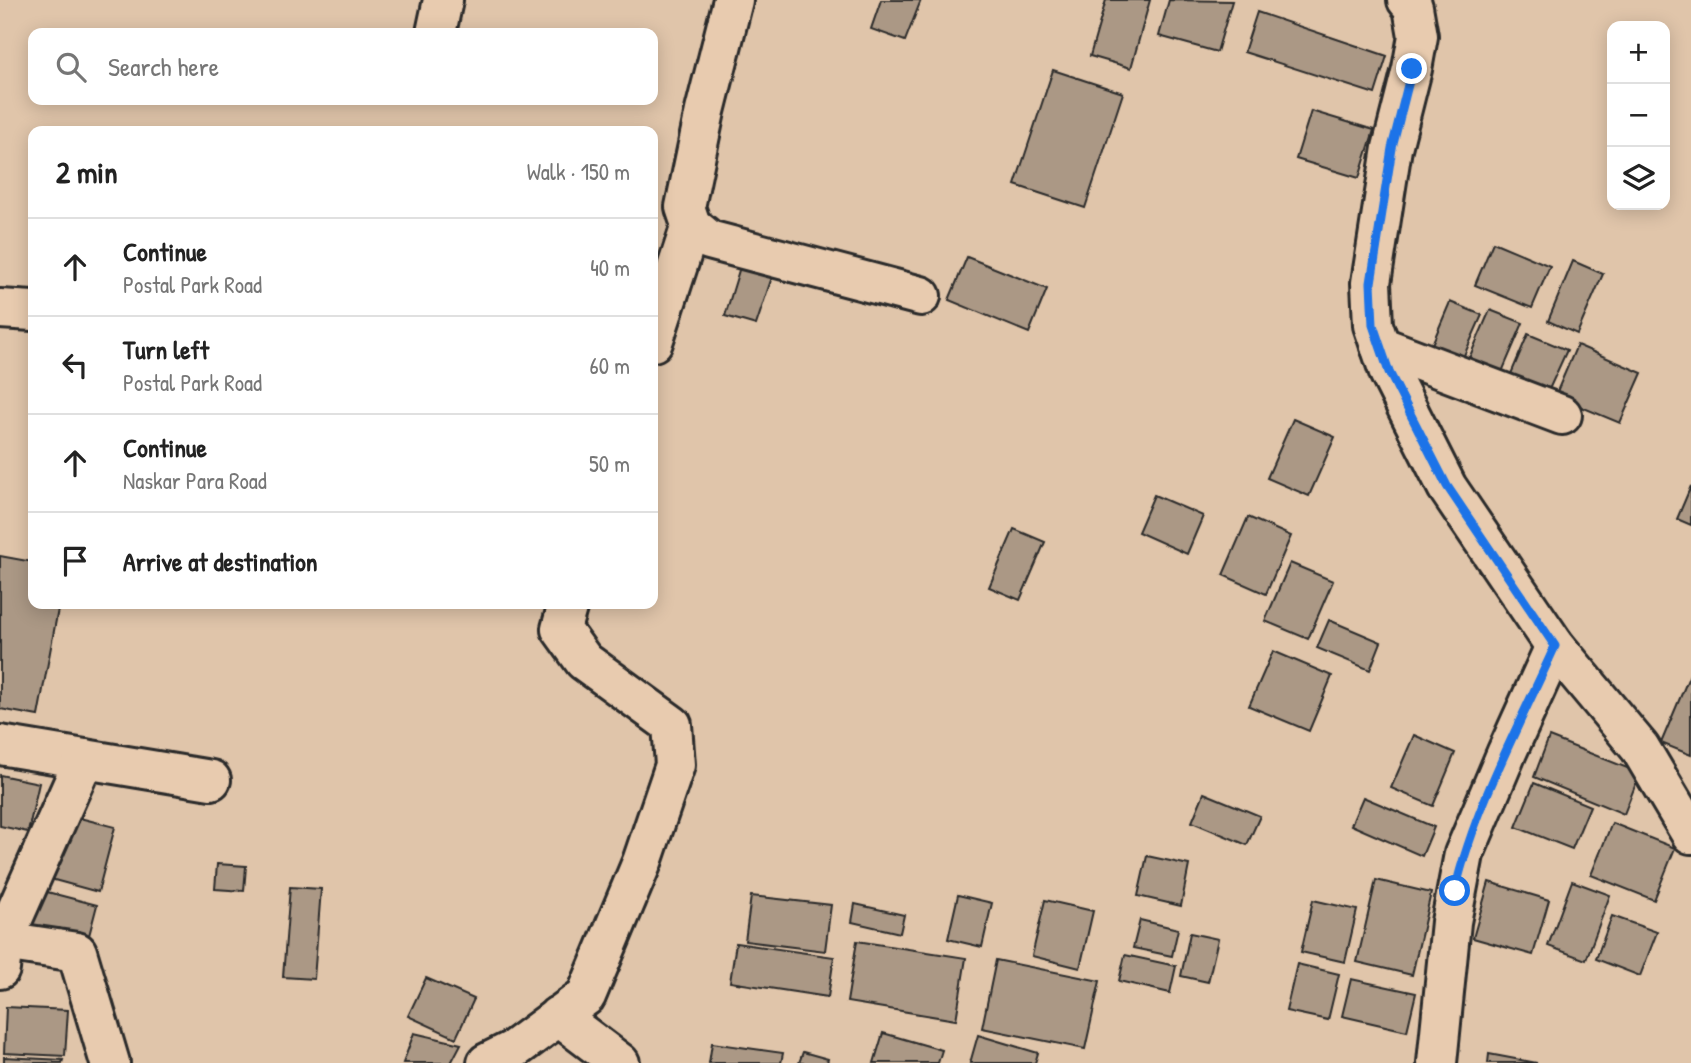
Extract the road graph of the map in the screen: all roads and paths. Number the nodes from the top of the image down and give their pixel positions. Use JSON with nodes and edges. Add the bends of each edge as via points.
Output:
{"nodes":[{"id":1,"x":443,"y":0,"type":"edge"},
{"id":2,"x":733,"y":0,"type":"edge"},
{"id":3,"x":1407,"y":0,"type":"edge"},
{"id":4,"x":437,"y":28,"type":"edge"},
{"id":5,"x":691,"y":225,"type":"junction"},
{"id":6,"x":921,"y":296,"type":"dead end"},
{"id":7,"x":0,"y":309,"type":"edge"},
{"id":8,"x":28,"y":311,"type":"edge"},
{"id":9,"x":658,"y":327,"type":"edge"},
{"id":10,"x":1380,"y":346,"type":"junction"},
{"id":11,"x":1562,"y":415,"type":"dead end"},
{"id":12,"x":567,"y":609,"type":"edge"},
{"id":13,"x":1555,"y":646,"type":"junction"},
{"id":14,"x":0,"y":745,"type":"edge"},
{"id":15,"x":84,"y":759,"type":"junction"},
{"id":16,"x":211,"y":780,"type":"dead end"},
{"id":17,"x":1691,"y":834,"type":"edge"},
{"id":18,"x":1,"y":955,"type":"edge"},
{"id":19,"x":558,"y":1016,"type":"junction"},
{"id":20,"x":110,"y":1063,"type":"edge"},
{"id":21,"x":487,"y":1063,"type":"edge"},
{"id":22,"x":620,"y":1063,"type":"edge"},
{"id":23,"x":1437,"y":1063,"type":"edge"}],
"edges":[{"from":1,"to":4,"type":"street"},
{"from":2,"to":5,"type":"street","via":[[685,207]]},
{"from":3,"to":10,"type":"street","via":[[1413,7],[1418,36],[1392,148],[1371,283],[1373,325]]},
{"from":5,"to":6,"type":"street","via":[[709,240]]},
{"from":5,"to":9,"type":"street"},
{"from":7,"to":8,"type":"street"},
{"from":10,"to":11,"type":"street"},
{"from":10,"to":13,"type":"street","via":[[1447,486]]},
{"from":12,"to":19,"type":"street","via":[[561,629],[584,661],[672,725],[676,765],[642,862],[586,996]]},
{"from":13,"to":17,"type":"street","via":[[1640,748]]},
{"from":13,"to":23,"type":"street","via":[[1464,854],[1451,922]]},
{"from":14,"to":15,"type":"street"},
{"from":15,"to":16,"type":"street"},
{"from":15,"to":18,"type":"street"},
{"from":18,"to":20,"type":"street","via":[[77,953]]},
{"from":19,"to":21,"type":"street","via":[[513,1050]]},
{"from":19,"to":22,"type":"street"}]}
